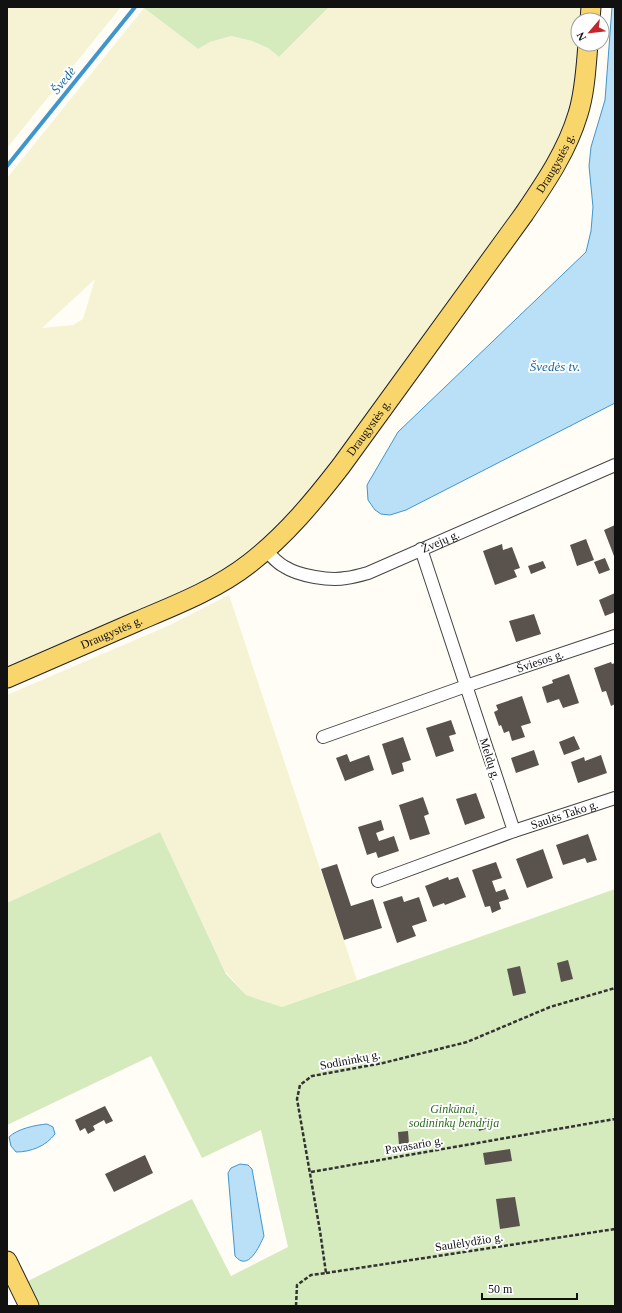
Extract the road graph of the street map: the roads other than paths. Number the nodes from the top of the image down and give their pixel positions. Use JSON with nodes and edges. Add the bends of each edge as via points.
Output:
{"nodes":[{"id":1,"x":587,"y":52,"type":"edge"},
{"id":2,"x":615,"y":465,"type":"edge"},
{"id":3,"x":421,"y":549,"type":"junction"},
{"id":4,"x":266,"y":550,"type":"junction"},
{"id":5,"x":615,"y":636,"type":"edge"},
{"id":6,"x":7,"y":678,"type":"edge"},
{"id":7,"x":466,"y":686,"type":"junction"},
{"id":8,"x":322,"y":737,"type":"dead end"},
{"id":9,"x":615,"y":798,"type":"edge"},
{"id":10,"x":514,"y":831,"type":"junction"},
{"id":11,"x":378,"y":881,"type":"dead end"},
{"id":12,"x":7,"y":1261,"type":"edge"},
{"id":13,"x":29,"y":1306,"type":"edge"}],
"edges":[{"from":1,"to":4,"type":"main road","name":"Draugystės g.","via":[[578,114],[562,156],[524,214],[341,466],[294,523]]},
{"from":2,"to":3,"type":"street","name":"Žvejų g."},
{"from":3,"to":4,"type":"street","name":"Žvejų g.","via":[[368,573],[330,579],[286,568]]},
{"from":3,"to":7,"type":"street","name":"Meldų g."},
{"from":4,"to":6,"type":"main road","name":"Draugystės g.","via":[[249,564],[204,592]]},
{"from":5,"to":7,"type":"street","name":"Šviesos g."},
{"from":7,"to":8,"type":"street","name":"Šviesos g."},
{"from":7,"to":10,"type":"street","name":"Meldų g."},
{"from":9,"to":10,"type":"street","name":"Saulės Tako g."},
{"from":10,"to":11,"type":"street"},
{"from":12,"to":13,"type":"main road"}]}
